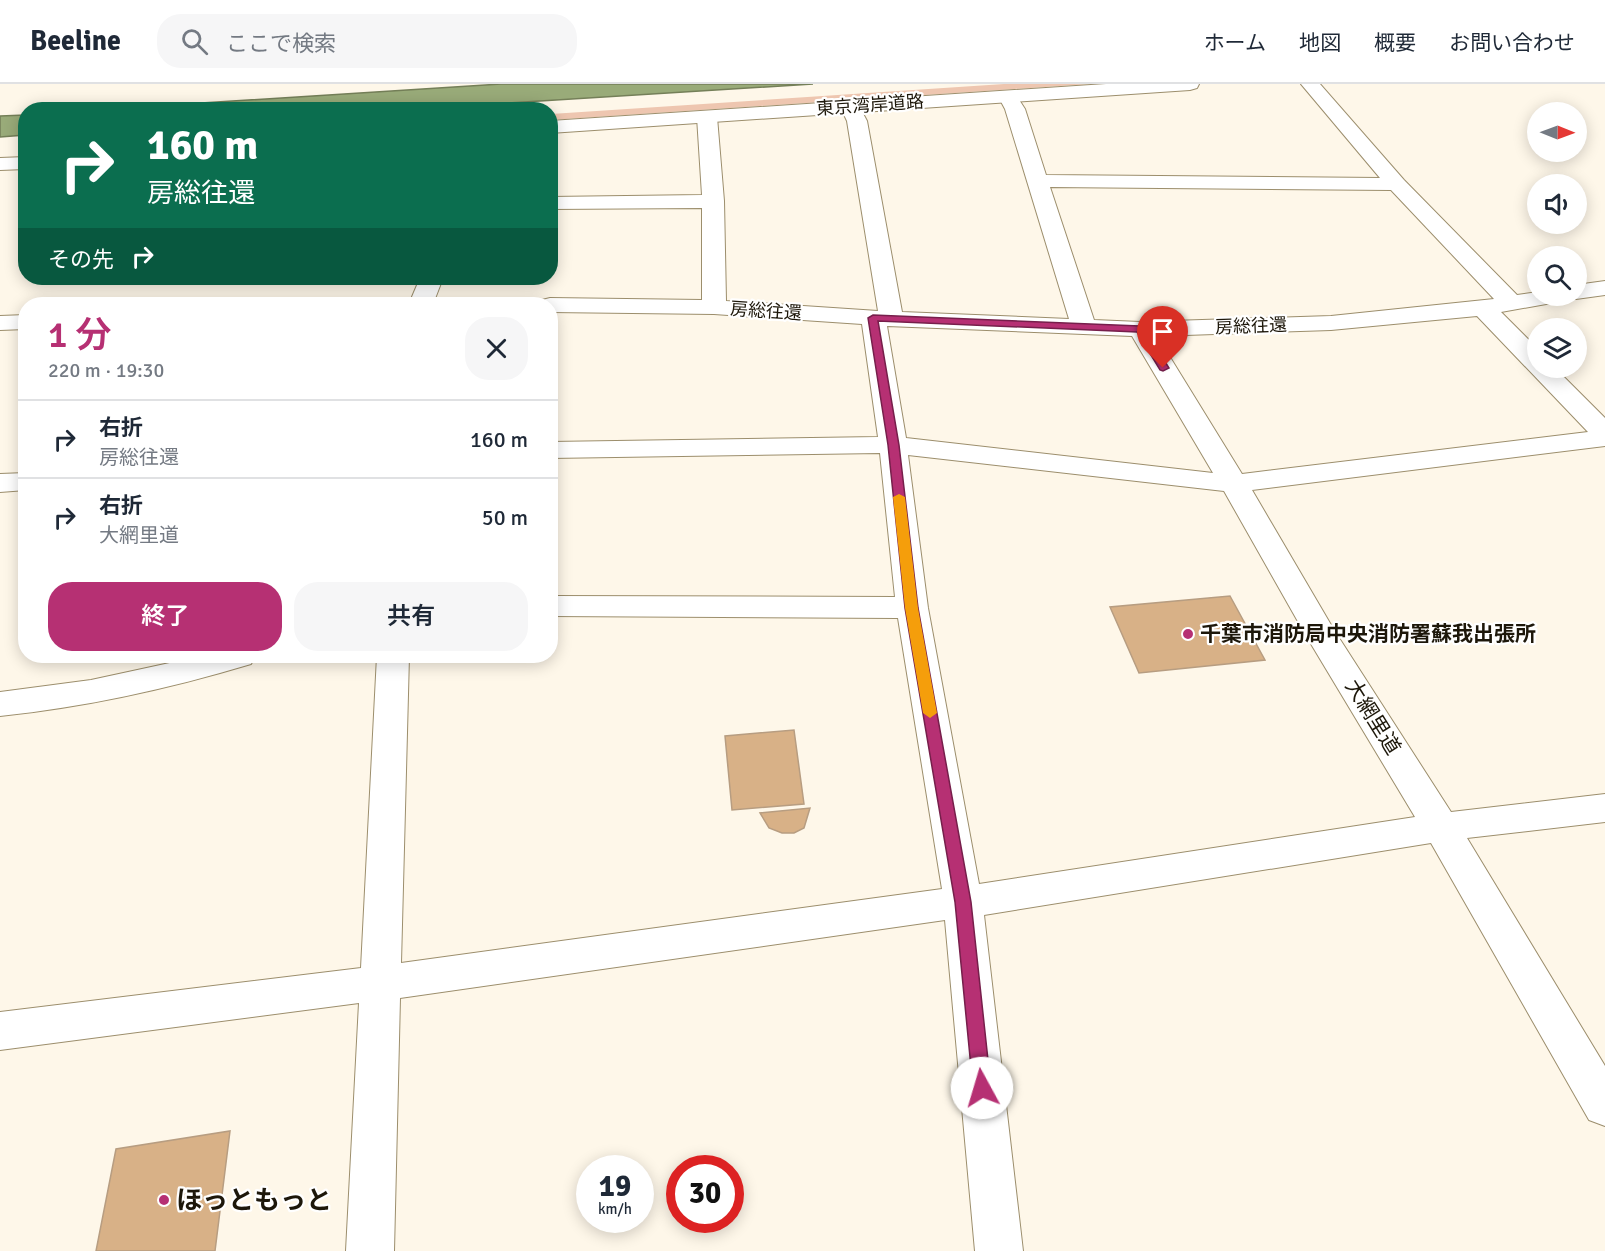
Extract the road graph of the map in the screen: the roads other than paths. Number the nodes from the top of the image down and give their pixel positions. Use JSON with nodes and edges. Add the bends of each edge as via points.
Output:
{"nodes":[{"id":1,"x":936,"y":84,"type":"edge"},
{"id":2,"x":1190,"y":84,"type":"edge"},
{"id":3,"x":1310,"y":84,"type":"edge"},
{"id":4,"x":1007,"y":96,"type":"junction"},
{"id":5,"x":850,"y":106,"type":"junction"},
{"id":6,"x":558,"y":109,"type":"edge"},
{"id":7,"x":707,"y":117,"type":"junction"},
{"id":8,"x":558,"y":127,"type":"edge"},
{"id":9,"x":18,"y":145,"type":"edge"},
{"id":10,"x":0,"y":146,"type":"edge"},
{"id":11,"x":18,"y":163,"type":"edge"},
{"id":12,"x":0,"y":164,"type":"edge"},
{"id":13,"x":1037,"y":181,"type":"junction"},
{"id":14,"x":1397,"y":184,"type":"junction"},
{"id":15,"x":713,"y":201,"type":"junction"},
{"id":16,"x":558,"y":203,"type":"edge"},
{"id":17,"x":1605,"y":288,"type":"edge"},
{"id":18,"x":1587,"y":290,"type":"edge"},
{"id":19,"x":1527,"y":300,"type":"edge"},
{"id":20,"x":1510,"y":302,"type":"junction"},
{"id":21,"x":558,"y":305,"type":"edge"},
{"id":22,"x":714,"y":307,"type":"junction"},
{"id":23,"x":1483,"y":308,"type":"junction"},
{"id":24,"x":882,"y":318,"type":"junction"},
{"id":25,"x":18,"y":322,"type":"edge"},
{"id":26,"x":0,"y":323,"type":"edge"},
{"id":27,"x":1084,"y":327,"type":"junction"},
{"id":28,"x":1140,"y":329,"type":"junction"},
{"id":29,"x":1527,"y":354,"type":"edge"},
{"id":30,"x":1551,"y":378,"type":"edge"},
{"id":31,"x":1602,"y":429,"type":"edge"},
{"id":32,"x":893,"y":445,"type":"junction"},
{"id":33,"x":558,"y":450,"type":"edge"},
{"id":34,"x":18,"y":482,"type":"edge"},
{"id":35,"x":0,"y":483,"type":"edge"},
{"id":36,"x":1234,"y":484,"type":"junction"},
{"id":37,"x":558,"y":606,"type":"edge"},
{"id":38,"x":912,"y":608,"type":"junction"},
{"id":39,"x":217,"y":663,"type":"edge"},
{"id":40,"x":393,"y":663,"type":"edge"},
{"id":41,"x":0,"y":704,"type":"edge"},
{"id":42,"x":1605,"y":808,"type":"edge"},
{"id":43,"x":1442,"y":827,"type":"junction"},
{"id":44,"x":963,"y":902,"type":"junction"},
{"id":45,"x":380,"y":982,"type":"junction"},
{"id":46,"x":0,"y":1031,"type":"edge"},
{"id":47,"x":1605,"y":1106,"type":"edge"},
{"id":48,"x":370,"y":1251,"type":"edge"},
{"id":49,"x":999,"y":1251,"type":"edge"}],
"edges":[{"from":1,"to":6,"type":"main road","name":"東京湾岸道路"},
{"from":2,"to":4,"type":"main road","name":"東京湾岸道路"},
{"from":3,"to":14,"type":"main road"},
{"from":4,"to":5,"type":"main road","name":"東京湾岸道路"},
{"from":4,"to":13,"type":"main road","via":[[1015,109]]},
{"from":5,"to":7,"type":"main road","name":"東京湾岸道路"},
{"from":5,"to":24,"type":"main road","via":[[858,121]]},
{"from":7,"to":8,"type":"main road","name":"東京湾岸道路"},
{"from":7,"to":15,"type":"main road"},
{"from":9,"to":10,"type":"main road"},
{"from":11,"to":12,"type":"main road"},
{"from":13,"to":14,"type":"main road"},
{"from":13,"to":27,"type":"main road"},
{"from":14,"to":20,"type":"main road"},
{"from":15,"to":16,"type":"main road"},
{"from":15,"to":22,"type":"main road"},
{"from":17,"to":18,"type":"main road"},
{"from":19,"to":20,"type":"main road","name":"房総往還"},
{"from":20,"to":23,"type":"main road","name":"房総往還"},
{"from":21,"to":22,"type":"main road","name":"房総往還"},
{"from":22,"to":24,"type":"main road","name":"房総往還"},
{"from":23,"to":28,"type":"main road","name":"房総往還","via":[[1331,323]]},
{"from":23,"to":29,"type":"main road"},
{"from":24,"to":27,"type":"main road","name":"房総往還"},
{"from":24,"to":32,"type":"main road"},
{"from":25,"to":26,"type":"main road"},
{"from":27,"to":28,"type":"main road","name":"房総往還"},
{"from":28,"to":36,"type":"main road","name":"大網里道"},
{"from":30,"to":31,"type":"main road"},
{"from":31,"to":36,"type":"main road"},
{"from":32,"to":33,"type":"main road"},
{"from":32,"to":36,"type":"main road"},
{"from":32,"to":38,"type":"main road"},
{"from":34,"to":35,"type":"main road"},
{"from":36,"to":43,"type":"main road","name":"大網里道","via":[[1321,634]]},
{"from":37,"to":38,"type":"main road"},
{"from":38,"to":44,"type":"main road"},
{"from":39,"to":41,"type":"main road","via":[[130,684]]},
{"from":40,"to":45,"type":"main road"},
{"from":42,"to":43,"type":"main road"},
{"from":43,"to":44,"type":"main road"},
{"from":43,"to":47,"type":"main road","name":"大網里道"},
{"from":44,"to":45,"type":"main road"},
{"from":44,"to":49,"type":"main road"},
{"from":45,"to":46,"type":"main road"},
{"from":45,"to":48,"type":"main road"}]}
